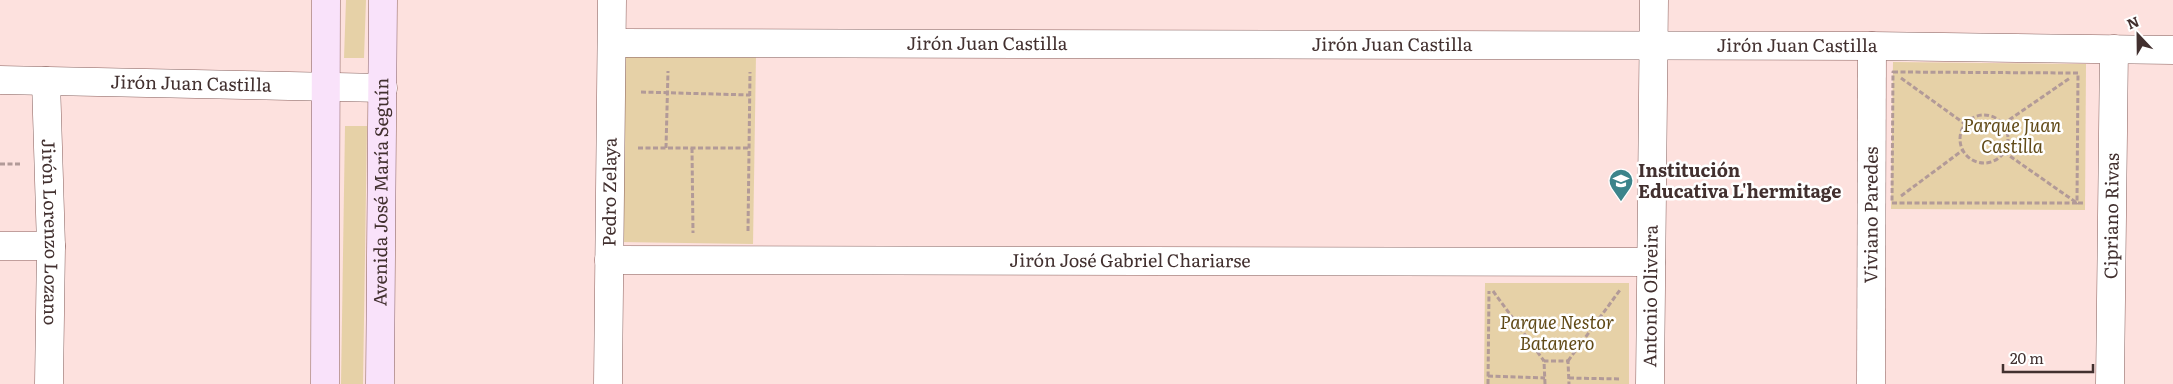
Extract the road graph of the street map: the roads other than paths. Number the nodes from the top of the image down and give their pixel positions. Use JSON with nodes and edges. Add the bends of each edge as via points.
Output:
{"nodes":[{"id":1,"x":326,"y":0,"type":"edge"},
{"id":2,"x":383,"y":0,"type":"edge"},
{"id":3,"x":612,"y":0,"type":"edge"},
{"id":4,"x":1654,"y":0,"type":"edge"},
{"id":5,"x":612,"y":43,"type":"junction"},
{"id":6,"x":1653,"y":46,"type":"junction"},
{"id":7,"x":1872,"y":46,"type":"junction"},
{"id":8,"x":2114,"y":49,"type":"junction"},
{"id":9,"x":2173,"y":50,"type":"edge"},
{"id":10,"x":0,"y":80,"type":"edge"},
{"id":11,"x":46,"y":81,"type":"junction"},
{"id":12,"x":326,"y":87,"type":"junction"},
{"id":13,"x":382,"y":88,"type":"junction"},
{"id":14,"x":0,"y":246,"type":"edge"},
{"id":15,"x":51,"y":246,"type":"junction"},
{"id":16,"x":609,"y":260,"type":"junction"},
{"id":17,"x":1652,"y":262,"type":"junction"},
{"id":18,"x":49,"y":384,"type":"edge"},
{"id":19,"x":325,"y":384,"type":"edge"},
{"id":20,"x":380,"y":384,"type":"edge"},
{"id":21,"x":608,"y":384,"type":"edge"},
{"id":22,"x":1650,"y":384,"type":"edge"},
{"id":23,"x":1871,"y":384,"type":"edge"},
{"id":24,"x":2110,"y":384,"type":"edge"}],
"edges":[{"from":1,"to":12,"type":"street"},
{"from":2,"to":13,"type":"street","name":"Avenida José María Seguín"},
{"from":3,"to":5,"type":"street","name":"Pedro Zelaya"},
{"from":4,"to":6,"type":"street","name":"Antonio Oliveira"},
{"from":5,"to":6,"type":"street","name":"Jirón Juan Castilla"},
{"from":5,"to":16,"type":"street","name":"Pedro Zelaya"},
{"from":6,"to":7,"type":"street","name":"Jirón Juan Castilla"},
{"from":6,"to":17,"type":"street","name":"Antonio Oliveira"},
{"from":7,"to":8,"type":"street","name":"Jirón Juan Castilla"},
{"from":7,"to":23,"type":"street","name":"Viviano Paredes","via":[[1882,203]]},
{"from":8,"to":9,"type":"street","name":"Jirón Juan Castilla"},
{"from":8,"to":24,"type":"street","name":"Cipriano Rivas"},
{"from":10,"to":11,"type":"street","name":"Jirón Juan Castilla"},
{"from":11,"to":12,"type":"street","name":"Jirón Juan Castilla"},
{"from":11,"to":15,"type":"street","name":"Jirón Lorenzo Lozano"},
{"from":12,"to":13,"type":"street","name":"Jirón Juan Castilla"},
{"from":12,"to":19,"type":"street"},
{"from":13,"to":20,"type":"street","name":"Avenida José María Seguín"},
{"from":14,"to":15,"type":"street"},
{"from":15,"to":18,"type":"street","name":"Jirón Lorenzo Lozano"},
{"from":16,"to":17,"type":"street","name":"Jirón José Gabriel Chariarse"},
{"from":16,"to":21,"type":"street","name":"Pedro Zelaya"},
{"from":17,"to":22,"type":"street","name":"Antonio Oliveira"}]}
